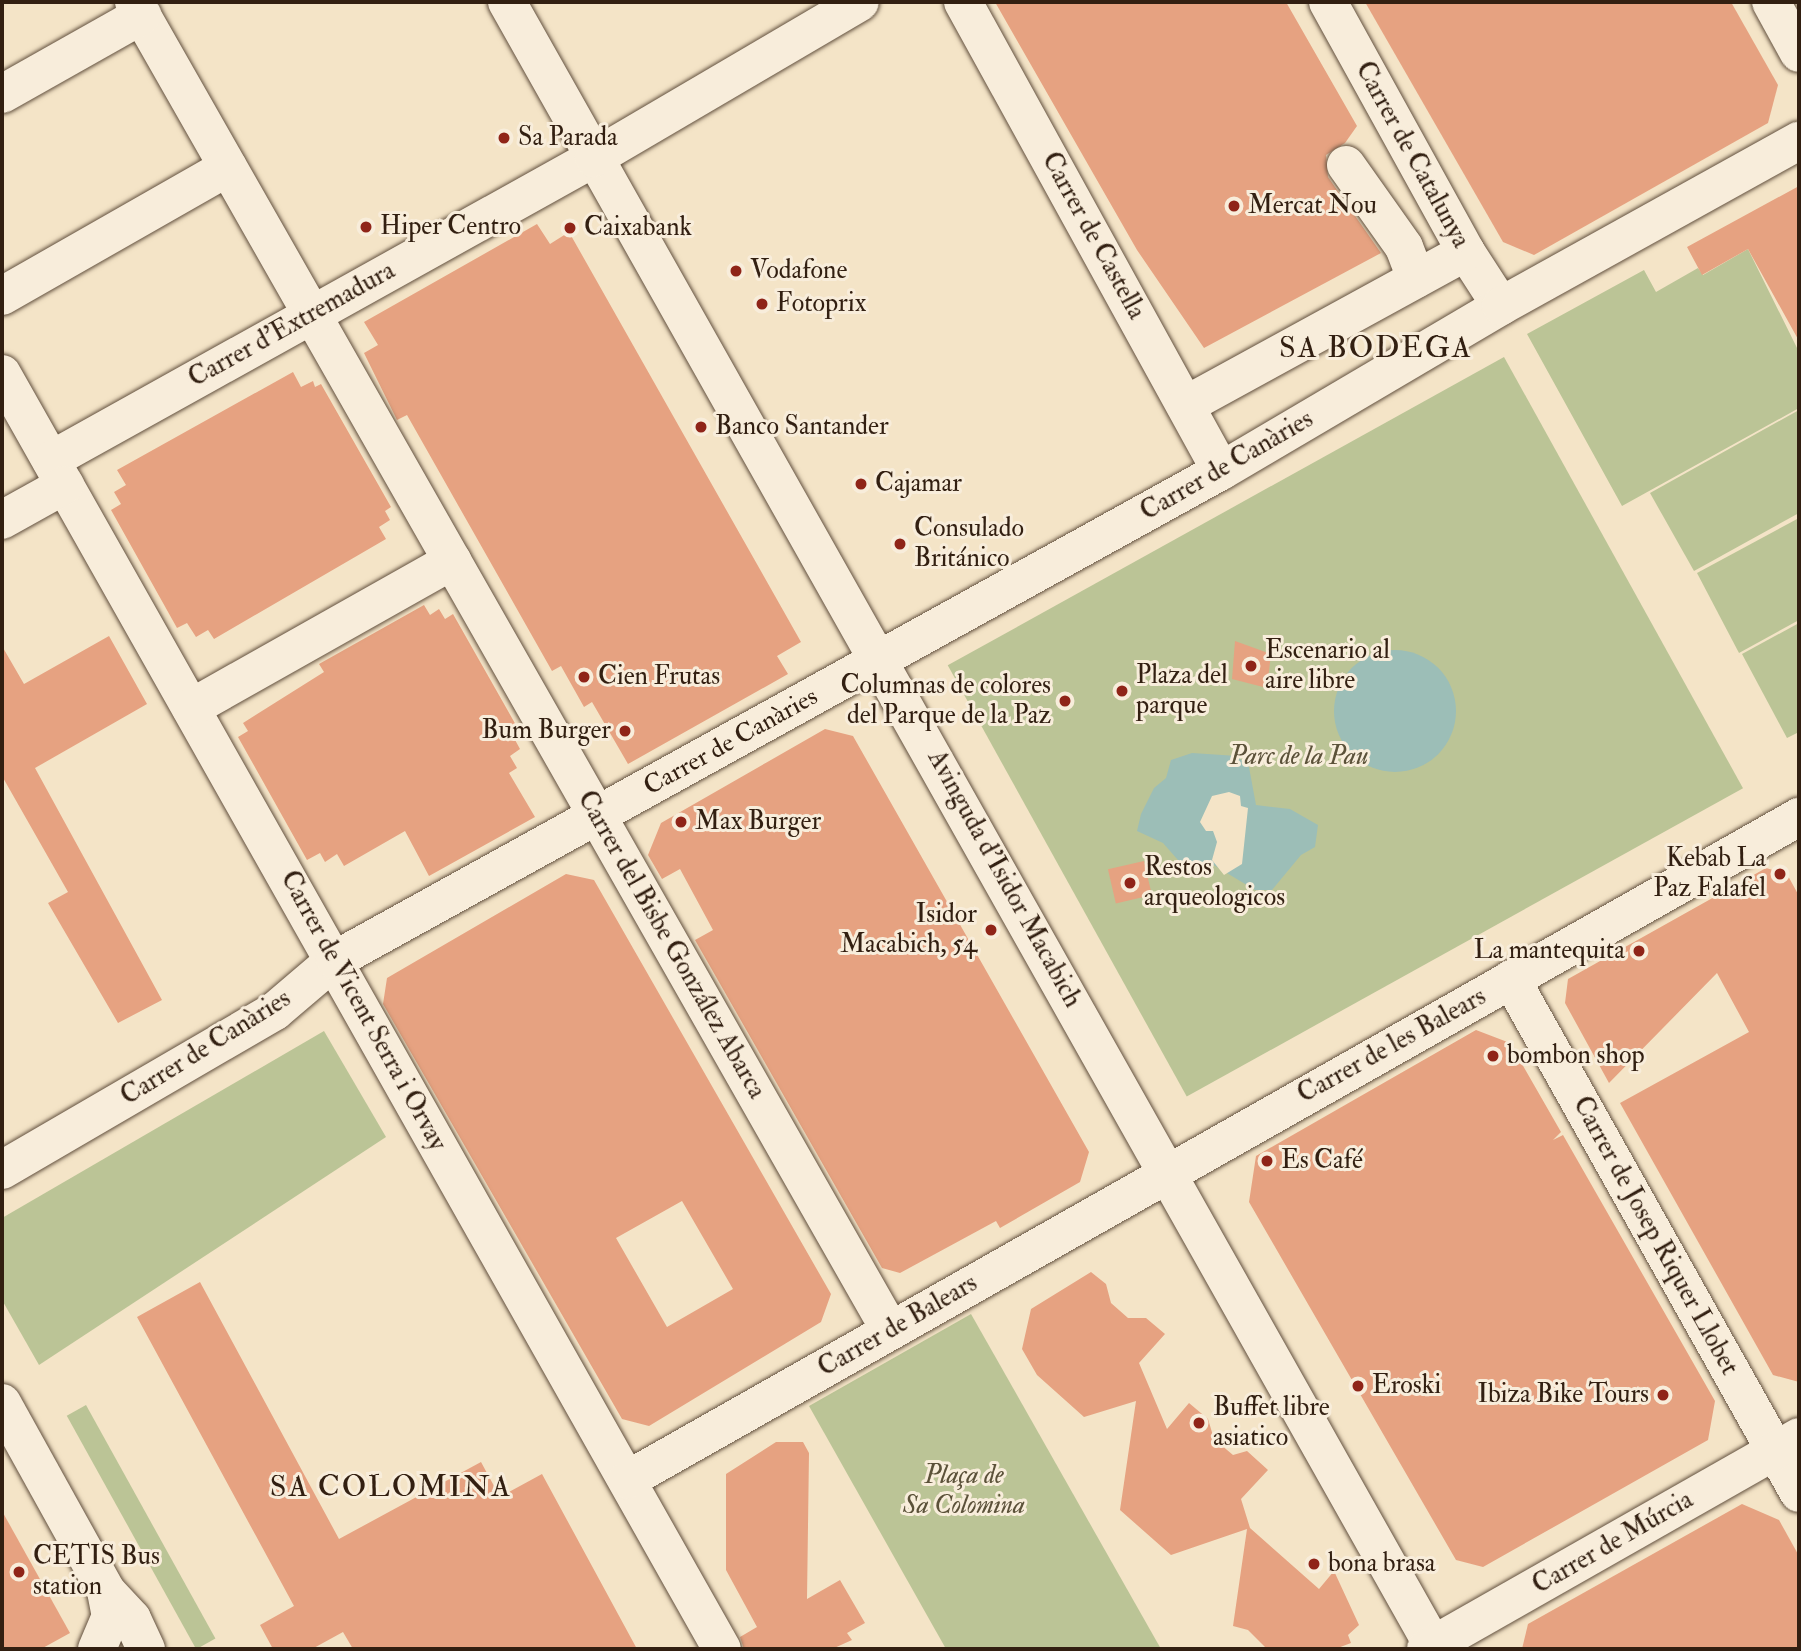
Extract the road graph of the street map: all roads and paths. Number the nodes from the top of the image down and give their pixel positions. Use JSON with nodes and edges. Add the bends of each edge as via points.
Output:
{"nodes":[{"id":1,"x":507,"y":2,"type":"edge"},
{"id":2,"x":860,"y":2,"type":"edge"},
{"id":3,"x":963,"y":2,"type":"edge"},
{"id":4,"x":1328,"y":2,"type":"edge"},
{"id":5,"x":1771,"y":2,"type":"edge"},
{"id":6,"x":138,"y":9,"type":"edge"},
{"id":7,"x":1799,"y":53,"type":"edge"},
{"id":8,"x":2,"y":94,"type":"edge"},
{"id":9,"x":1799,"y":141,"type":"edge"},
{"id":10,"x":594,"y":158,"type":"junction"},
{"id":11,"x":1346,"y":165,"type":"dead end"},
{"id":12,"x":228,"y":167,"type":"junction"},
{"id":13,"x":1466,"y":252,"type":"junction"},
{"id":14,"x":1416,"y":279,"type":"junction"},
{"id":15,"x":2,"y":296,"type":"edge"},
{"id":16,"x":1501,"y":306,"type":"junction"},
{"id":17,"x":311,"y":313,"type":"junction"},
{"id":18,"x":2,"y":374,"type":"edge"},
{"id":19,"x":1186,"y":405,"type":"junction"},
{"id":20,"x":1221,"y":471,"type":"junction"},
{"id":21,"x":58,"y":472,"type":"junction"},
{"id":22,"x":2,"y":520,"type":"edge"},
{"id":23,"x":452,"y":561,"type":"junction"},
{"id":24,"x":879,"y":660,"type":"junction"},
{"id":25,"x":191,"y":708,"type":"junction"},
{"id":26,"x":597,"y":816,"type":"junction"},
{"id":27,"x":1797,"y":824,"type":"edge"},
{"id":28,"x":335,"y":960,"type":"junction"},
{"id":29,"x":1511,"y":979,"type":"junction"},
{"id":30,"x":2,"y":1170,"type":"edge"},
{"id":31,"x":1168,"y":1172,"type":"junction"},
{"id":32,"x":890,"y":1330,"type":"junction"},
{"id":33,"x":2,"y":1403,"type":"edge"},
{"id":34,"x":1787,"y":1444,"type":"edge"},
{"id":35,"x":627,"y":1480,"type":"junction"},
{"id":36,"x":1799,"y":1493,"type":"edge"},
{"id":37,"x":106,"y":1591,"type":"junction"},
{"id":38,"x":1431,"y":1648,"type":"edge"},
{"id":39,"x":97,"y":1649,"type":"edge"},
{"id":40,"x":146,"y":1649,"type":"edge"},
{"id":41,"x":722,"y":1649,"type":"edge"}],
"edges":[{"from":1,"to":10,"type":"street","name":"Avinguda d'Isidor Macabich"},
{"from":2,"to":10,"type":"street","name":"Carrer d'Extremadura"},
{"from":3,"to":19,"type":"street","name":"Carrer de Castella"},
{"from":4,"to":13,"type":"street","name":"Carrer de Catalunya"},
{"from":5,"to":7,"type":"street"},
{"from":6,"to":8,"type":"street"},
{"from":6,"to":12,"type":"street","name":"Carrer del Bisbe González Abarca"},
{"from":9,"to":16,"type":"street","name":"Carrer de Canàries"},
{"from":10,"to":17,"type":"street","name":"Carrer d'Extremadura"},
{"from":10,"to":24,"type":"street","name":"Avinguda d'Isidor Macabich"},
{"from":11,"to":14,"type":"street","via":[[1404,247]]},
{"from":12,"to":15,"type":"street"},
{"from":12,"to":17,"type":"street","name":"Carrer del Bisbe González Abarca"},
{"from":13,"to":14,"type":"street"},
{"from":13,"to":16,"type":"street","name":"Carrer de Catalunya"},
{"from":14,"to":19,"type":"street"},
{"from":16,"to":20,"type":"street","name":"Carrer de Canàries"},
{"from":17,"to":21,"type":"street","name":"Carrer d'Extremadura"},
{"from":17,"to":23,"type":"street","name":"Carrer del Bisbe González Abarca"},
{"from":18,"to":21,"type":"street","name":"Carrer de Vicent Serra i Orvay"},
{"from":19,"to":20,"type":"street","name":"Carrer de Castella"},
{"from":20,"to":24,"type":"street","name":"Carrer de Canàries"},
{"from":21,"to":22,"type":"street","name":"Carrer d'Extremadura"},
{"from":21,"to":25,"type":"street","name":"Carrer de Vicent Serra i Orvay"},
{"from":23,"to":25,"type":"street"},
{"from":23,"to":26,"type":"street","name":"Carrer del Bisbe González Abarca"},
{"from":24,"to":26,"type":"street","name":"Carrer de Canàries"},
{"from":24,"to":31,"type":"street","name":"Avinguda d'Isidor Macabich"},
{"from":25,"to":28,"type":"street","name":"Carrer de Vicent Serra i Orvay"},
{"from":26,"to":28,"type":"street","name":"Carrer de Canàries"},
{"from":26,"to":32,"type":"street","name":"Carrer del Bisbe González Abarca"},
{"from":27,"to":29,"type":"street","name":"Carrer de les Balears"},
{"from":28,"to":30,"type":"street","name":"Carrer de Canàries","via":[[275,1010]]},
{"from":28,"to":35,"type":"street","name":"Carrer de Vicent Serra i Orvay"},
{"from":29,"to":31,"type":"street","name":"Carrer de les Balears"},
{"from":29,"to":34,"type":"street","name":"Carrer de Josep Riquer Llobet"},
{"from":31,"to":32,"type":"street","name":"Carrer de Balears"},
{"from":31,"to":38,"type":"street","name":"Avinguda d'Isidor Macabich"},
{"from":32,"to":35,"type":"street","name":"Carrer de Balears"},
{"from":33,"to":37,"type":"street"},
{"from":34,"to":36,"type":"street","name":"Carrer de Josep Riquer Llobet"},
{"from":34,"to":38,"type":"street","name":"Carrer de Múrcia"},
{"from":35,"to":41,"type":"street","name":"Carrer de Vicent Serra i Orvay"},
{"from":37,"to":39,"type":"street","via":[[111,1616]]},
{"from":37,"to":40,"type":"street","via":[[132,1619]]}]}
